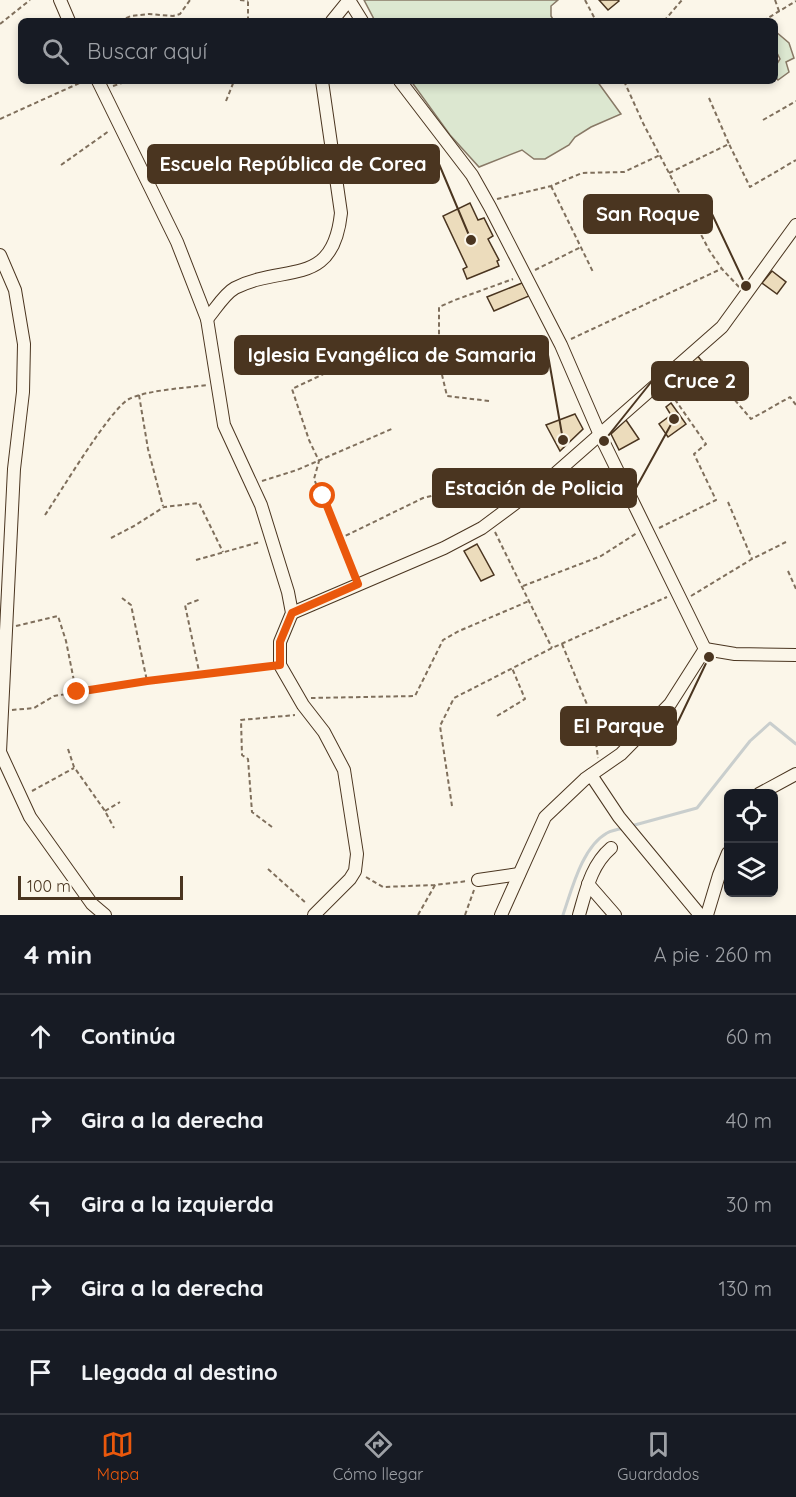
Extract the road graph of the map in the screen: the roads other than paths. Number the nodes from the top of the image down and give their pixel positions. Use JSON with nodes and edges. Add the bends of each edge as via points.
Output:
{"nodes":[{"id":1,"x":60,"y":0,"type":"edge"},
{"id":2,"x":349,"y":0,"type":"edge"},
{"id":3,"x":68,"y":18,"type":"edge"},
{"id":4,"x":334,"y":18,"type":"edge"},
{"id":5,"x":360,"y":18,"type":"edge"},
{"id":6,"x":322,"y":84,"type":"edge"},
{"id":7,"x":402,"y":84,"type":"edge"},
{"id":8,"x":100,"y":85,"type":"edge"},
{"id":9,"x":796,"y":225,"type":"edge"},
{"id":10,"x":0,"y":255,"type":"edge"},
{"id":11,"x":207,"y":319,"type":"junction"},
{"id":12,"x":600,"y":435,"type":"junction"},
{"id":13,"x":292,"y":613,"type":"junction"},
{"id":14,"x":705,"y":649,"type":"junction"},
{"id":15,"x":796,"y":654,"type":"edge"},
{"id":16,"x":595,"y":772,"type":"junction"},
{"id":17,"x":796,"y":774,"type":"edge"},
{"id":18,"x":768,"y":789,"type":"edge"},
{"id":19,"x":610,"y":848,"type":"dead end"},
{"id":20,"x":724,"y":864,"type":"edge"},
{"id":21,"x":519,"y":874,"type":"junction"},
{"id":22,"x":478,"y":880,"type":"road end"},
{"id":23,"x":588,"y":884,"type":"junction"},
{"id":24,"x":315,"y":914,"type":"edge"},
{"id":25,"x":105,"y":915,"type":"edge"},
{"id":26,"x":501,"y":915,"type":"edge"},
{"id":27,"x":579,"y":915,"type":"edge"},
{"id":28,"x":615,"y":915,"type":"edge"},
{"id":29,"x":700,"y":915,"type":"edge"},
{"id":30,"x":706,"y":915,"type":"edge"}],
"edges":[{"from":1,"to":3,"type":"street"},
{"from":2,"to":4,"type":"street"},
{"from":2,"to":5,"type":"street"},
{"from":6,"to":11,"type":"street","via":[[341,213],[332,249],[322,262],[299,272],[280,273],[233,289]]},
{"from":7,"to":12,"type":"street","via":[[472,175],[487,201],[561,345]]},
{"from":8,"to":11,"type":"street","via":[[177,242]]},
{"from":9,"to":12,"type":"street","via":[[722,327]]},
{"from":10,"to":25,"type":"street","via":[[15,290],[24,344],[0,752],[30,817],[85,895]]},
{"from":11,"to":13,"type":"street","via":[[224,425],[261,505]]},
{"from":12,"to":13,"type":"street","via":[[490,521],[444,548]]},
{"from":12,"to":14,"type":"street"},
{"from":13,"to":24,"type":"street","via":[[280,642],[280,665],[345,770],[357,854],[356,871]]},
{"from":14,"to":15,"type":"street","via":[[735,654]]},
{"from":14,"to":16,"type":"street","via":[[670,704],[621,754]]},
{"from":16,"to":21,"type":"street","via":[[545,818]]},
{"from":16,"to":29,"type":"street","via":[[619,817]]},
{"from":17,"to":18,"type":"street"},
{"from":19,"to":23,"type":"street"},
{"from":20,"to":30,"type":"street"},
{"from":21,"to":22,"type":"street"},
{"from":21,"to":26,"type":"street"},
{"from":23,"to":27,"type":"street"},
{"from":23,"to":28,"type":"street"}]}
